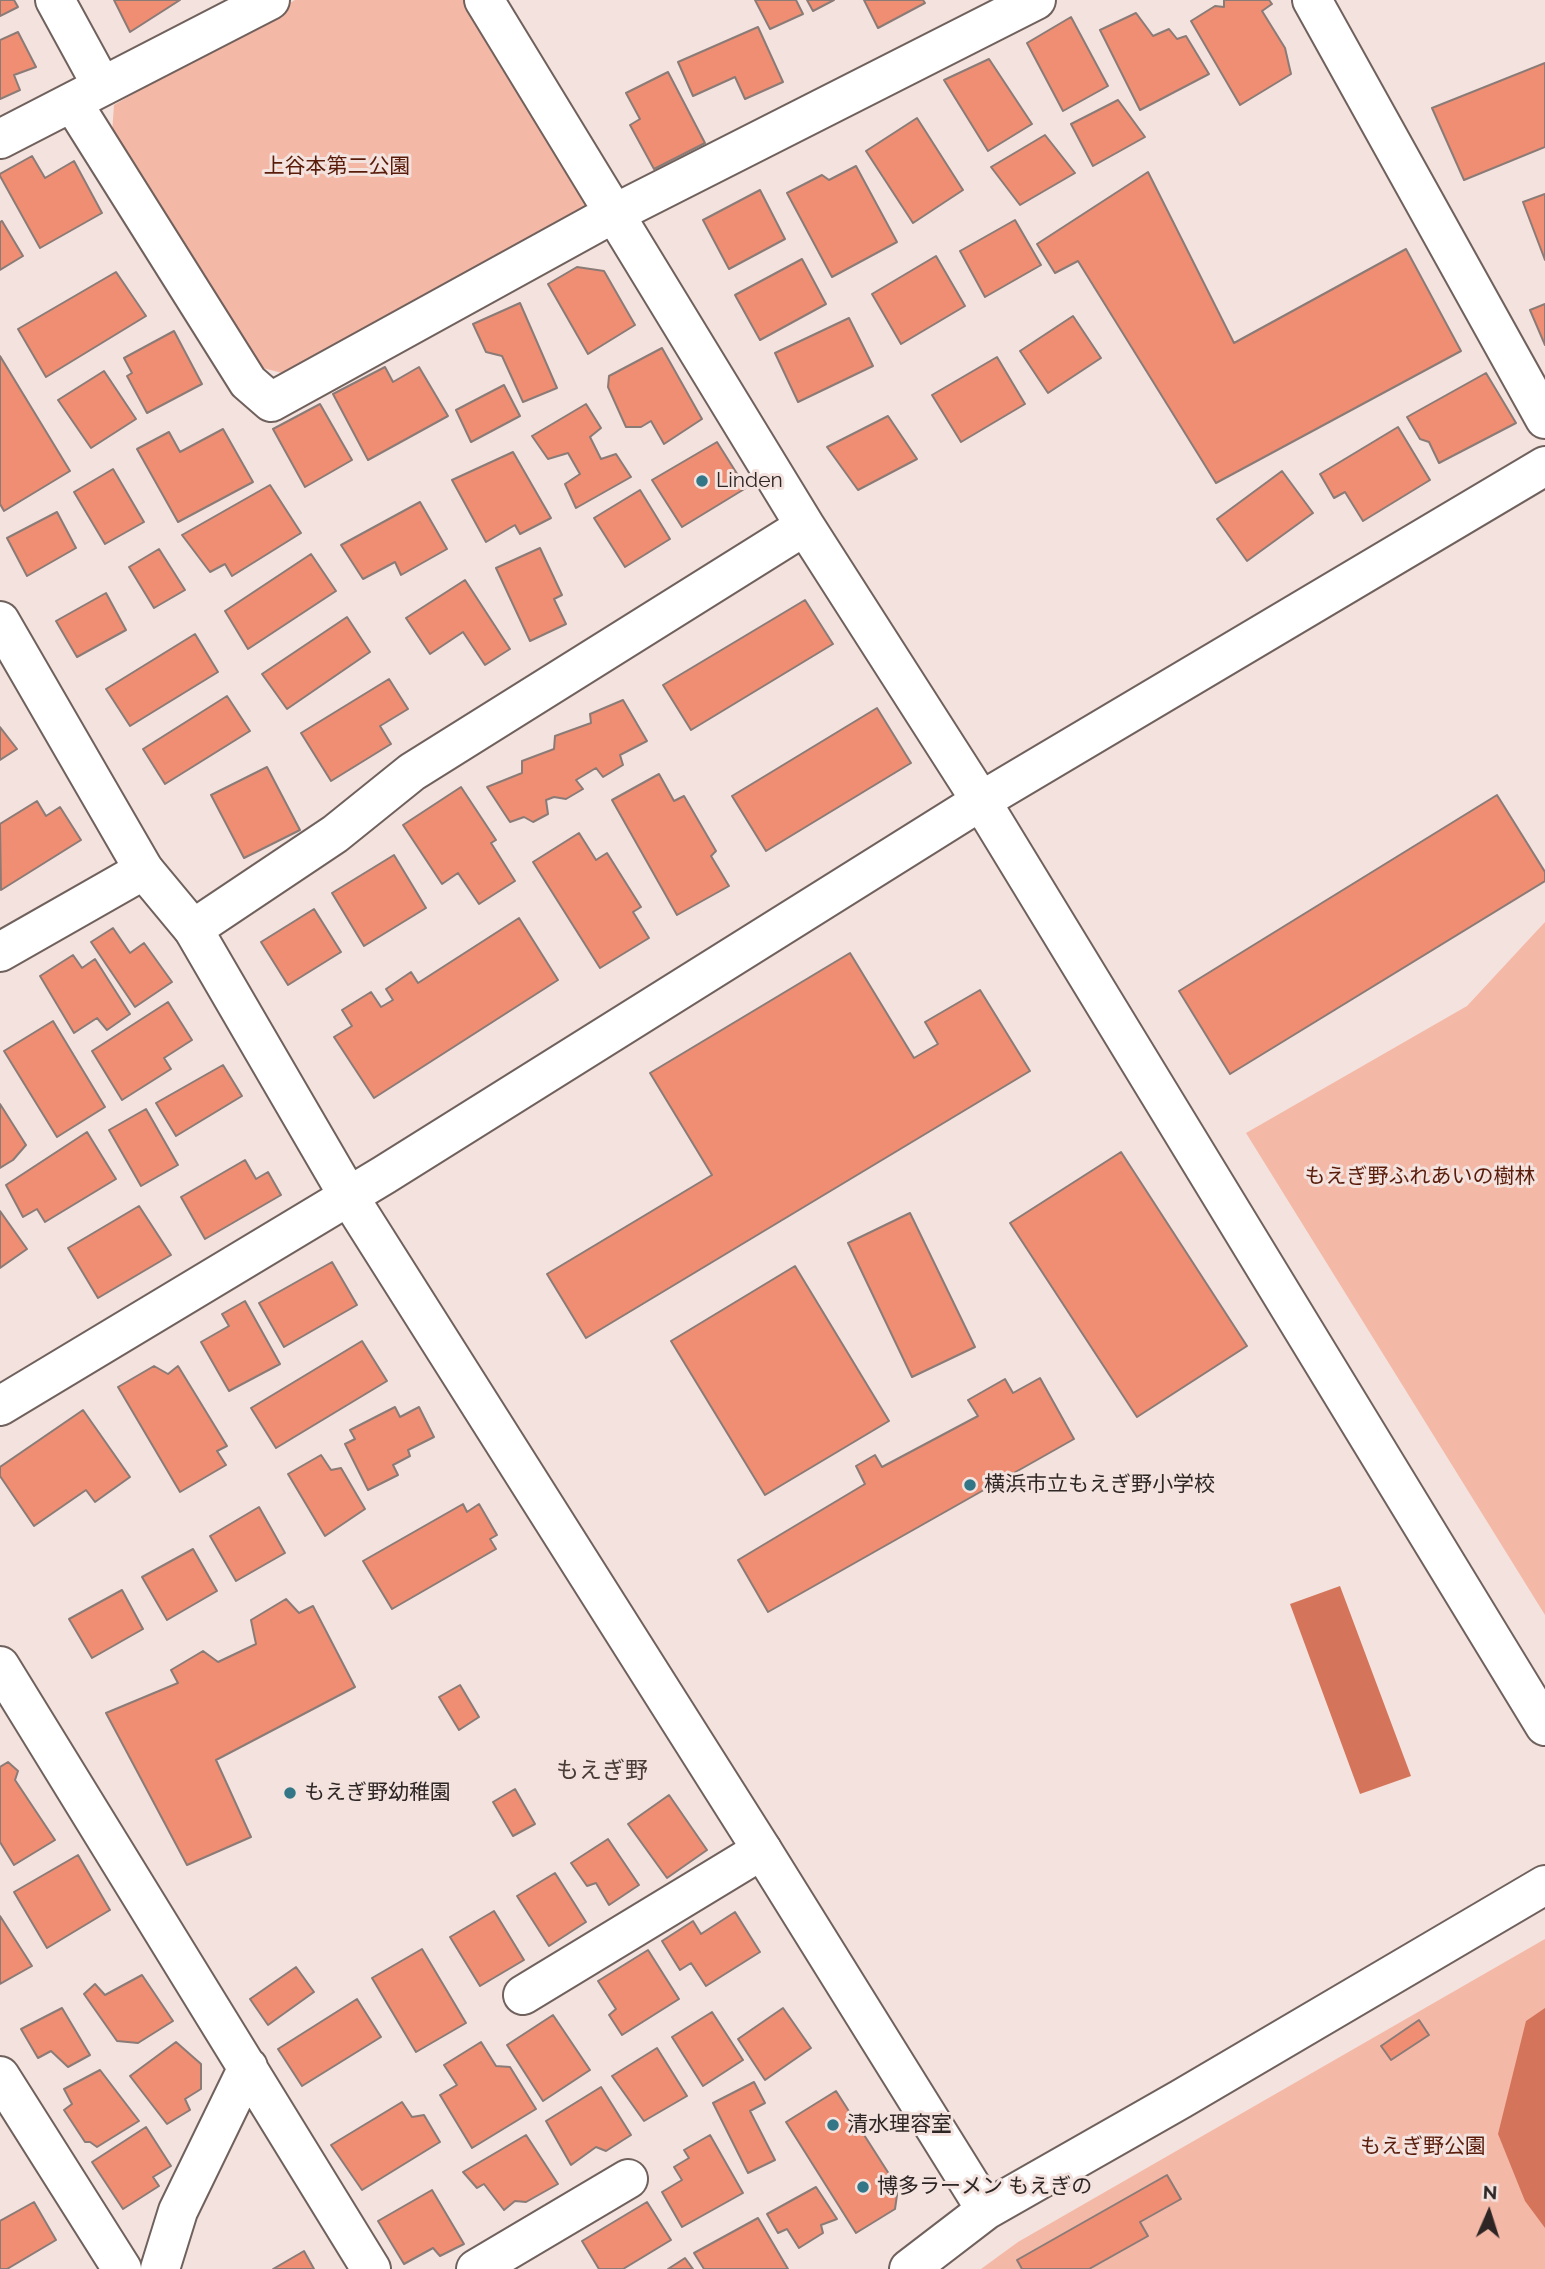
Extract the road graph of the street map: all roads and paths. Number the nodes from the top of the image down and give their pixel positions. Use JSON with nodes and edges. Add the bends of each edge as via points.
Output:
{"nodes":[{"id":1,"x":55,"y":0,"type":"edge"},
{"id":2,"x":270,"y":0,"type":"edge"},
{"id":3,"x":484,"y":0,"type":"edge"},
{"id":4,"x":1036,"y":0,"type":"edge"},
{"id":5,"x":1312,"y":0,"type":"edge"},
{"id":6,"x":87,"y":94,"type":"junction"},
{"id":7,"x":0,"y":139,"type":"edge"},
{"id":8,"x":614,"y":215,"type":"junction"},
{"id":9,"x":1545,"y":419,"type":"edge"},
{"id":10,"x":1545,"y":466,"type":"edge"},
{"id":11,"x":805,"y":526,"type":"junction"},
{"id":12,"x":0,"y":621,"type":"edge"},
{"id":13,"x":981,"y":801,"type":"junction"},
{"id":14,"x":144,"y":870,"type":"junction"},
{"id":15,"x":194,"y":929,"type":"junction"},
{"id":16,"x":0,"y":952,"type":"edge"},
{"id":17,"x":349,"y":1197,"type":"junction"},
{"id":18,"x":0,"y":1406,"type":"edge"},
{"id":19,"x":0,"y":1666,"type":"edge"},
{"id":20,"x":1545,"y":1726,"type":"edge"},
{"id":21,"x":762,"y":1850,"type":"junction"},
{"id":22,"x":1545,"y":1885,"type":"edge"},
{"id":23,"x":523,"y":1995,"type":"dead end"},
{"id":24,"x":248,"y":2067,"type":"junction"},
{"id":25,"x":0,"y":2076,"type":"edge"},
{"id":26,"x":628,"y":2179,"type":"dead end"},
{"id":27,"x":986,"y":2210,"type":"junction"},
{"id":28,"x":122,"y":2269,"type":"edge"},
{"id":29,"x":160,"y":2269,"type":"edge"},
{"id":30,"x":371,"y":2269,"type":"edge"},
{"id":31,"x":476,"y":2269,"type":"edge"},
{"id":32,"x":909,"y":2269,"type":"edge"}],
"edges":[{"from":1,"to":6,"type":"street"},
{"from":2,"to":6,"type":"street"},
{"from":3,"to":8,"type":"street"},
{"from":4,"to":8,"type":"street"},
{"from":5,"to":9,"type":"street"},
{"from":6,"to":7,"type":"street"},
{"from":6,"to":8,"type":"street","via":[[248,382],[271,402]]},
{"from":8,"to":11,"type":"street"},
{"from":10,"to":13,"type":"street"},
{"from":11,"to":13,"type":"street"},
{"from":11,"to":15,"type":"street","via":[[412,772],[335,834]]},
{"from":12,"to":14,"type":"street"},
{"from":13,"to":17,"type":"street"},
{"from":13,"to":20,"type":"street"},
{"from":14,"to":15,"type":"street"},
{"from":14,"to":16,"type":"street"},
{"from":15,"to":17,"type":"street"},
{"from":17,"to":18,"type":"street"},
{"from":17,"to":21,"type":"street"},
{"from":19,"to":24,"type":"street"},
{"from":21,"to":23,"type":"street"},
{"from":21,"to":27,"type":"street"},
{"from":22,"to":27,"type":"street"},
{"from":24,"to":29,"type":"street","via":[[178,2211]]},
{"from":24,"to":30,"type":"street"},
{"from":25,"to":28,"type":"street"},
{"from":26,"to":31,"type":"street"},
{"from":27,"to":32,"type":"street"}]}
